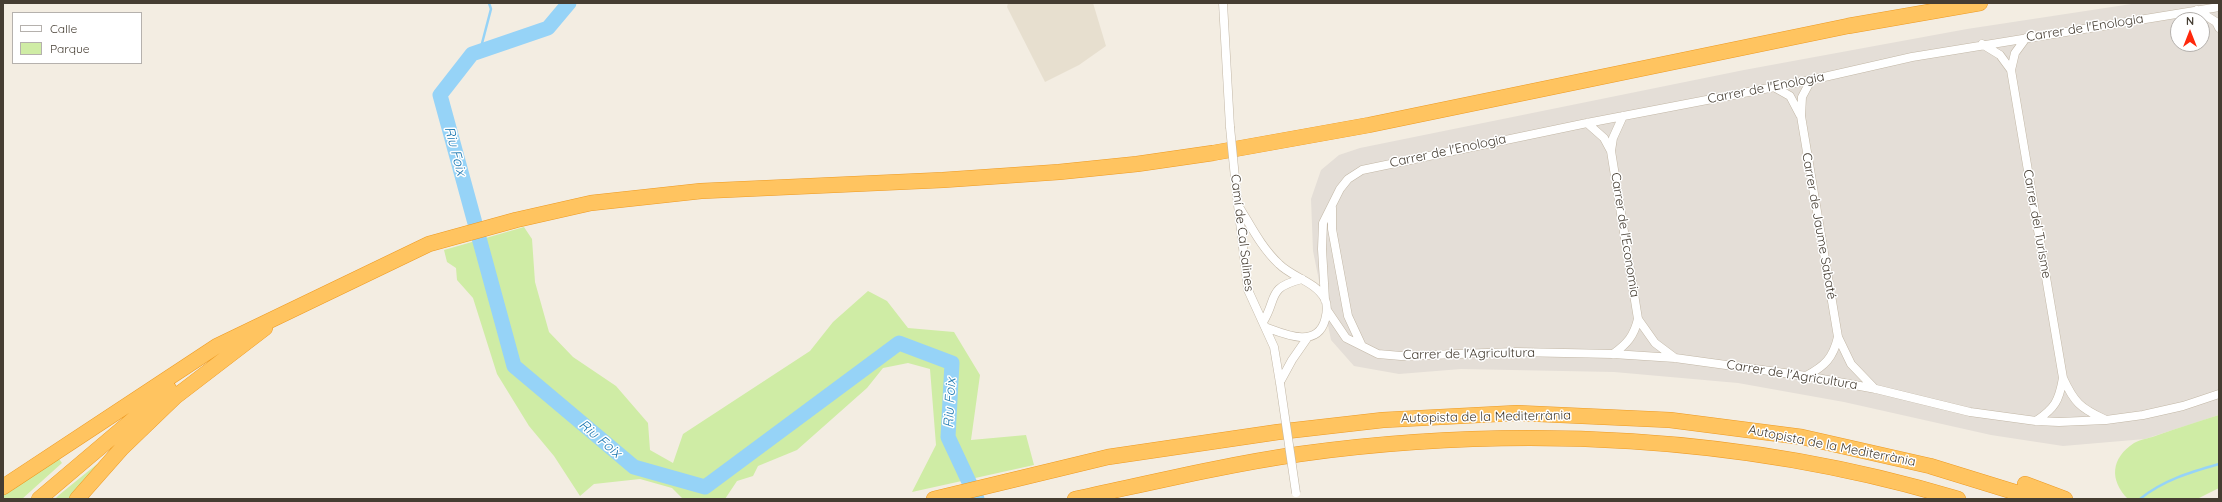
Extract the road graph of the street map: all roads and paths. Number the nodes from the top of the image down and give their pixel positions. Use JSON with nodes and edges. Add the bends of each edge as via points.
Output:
{"nodes":[{"id":1,"x":1223,"y":3,"type":"edge"},
{"id":2,"x":1980,"y":3,"type":"edge"},
{"id":3,"x":2219,"y":7,"type":"edge"},
{"id":4,"x":2197,"y":10,"type":"junction"},
{"id":5,"x":2219,"y":28,"type":"edge"},
{"id":6,"x":2026,"y":38,"type":"junction"},
{"id":7,"x":1982,"y":44,"type":"junction"},
{"id":8,"x":2011,"y":70,"type":"junction"},
{"id":9,"x":1811,"y":80,"type":"junction"},
{"id":10,"x":1774,"y":87,"type":"junction"},
{"id":11,"x":1623,"y":116,"type":"junction"},
{"id":12,"x":1801,"y":116,"type":"junction"},
{"id":13,"x":1586,"y":123,"type":"junction"},
{"id":14,"x":1611,"y":151,"type":"junction"},
{"id":15,"x":1238,"y":205,"type":"junction"},
{"id":16,"x":1333,"y":205,"type":"junction"},
{"id":17,"x":1302,"y":279,"type":"junction"},
{"id":18,"x":1325,"y":300,"type":"junction"},
{"id":19,"x":1327,"y":310,"type":"junction"},
{"id":20,"x":283,"y":313,"type":"junction"},
{"id":21,"x":1638,"y":319,"type":"junction"},
{"id":22,"x":1264,"y":325,"type":"junction"},
{"id":23,"x":1308,"y":337,"type":"junction"},
{"id":24,"x":1838,"y":337,"type":"junction"},
{"id":25,"x":1361,"y":344,"type":"junction"},
{"id":26,"x":1613,"y":354,"type":"junction"},
{"id":27,"x":1675,"y":358,"type":"junction"},
{"id":28,"x":1806,"y":376,"type":"junction"},
{"id":29,"x":2063,"y":378,"type":"junction"},
{"id":30,"x":1280,"y":383,"type":"junction"},
{"id":31,"x":1876,"y":389,"type":"junction"},
{"id":32,"x":2219,"y":394,"type":"edge"},
{"id":33,"x":2106,"y":420,"type":"junction"},
{"id":34,"x":2036,"y":421,"type":"junction"},
{"id":35,"x":1930,"y":466,"type":"junction"},
{"id":36,"x":3,"y":487,"type":"edge"},
{"id":37,"x":1297,"y":496,"type":"edge"},
{"id":38,"x":938,"y":498,"type":"edge"},
{"id":39,"x":39,"y":499,"type":"edge"},
{"id":40,"x":77,"y":499,"type":"edge"},
{"id":41,"x":1075,"y":499,"type":"edge"},
{"id":42,"x":1958,"y":499,"type":"edge"},
{"id":43,"x":2037,"y":499,"type":"edge"},
{"id":44,"x":2065,"y":499,"type":"edge"}],
"edges":[{"from":1,"to":15,"type":"street","name":"Camí de Cal Salines","bridge":true,"via":[[1230,127]]},
{"from":2,"to":20,"type":"highway","via":[[1848,26],[1369,125],[1137,164],[943,180],[701,191],[592,203],[516,220],[429,244]]},
{"from":3,"to":4,"type":"street","name":"Carrer de l'Enologia"},
{"from":4,"to":5,"type":"street","via":[[2216,22]]},
{"from":4,"to":6,"type":"street","name":"Carrer de l'Enologia"},
{"from":6,"to":7,"type":"street","name":"Carrer de l'Enologia"},
{"from":6,"to":8,"type":"street","name":"Carrer del Turisme","via":[[2015,53]]},
{"from":7,"to":8,"type":"street","name":"Carrer del Turisme","via":[[2000,55]]},
{"from":7,"to":9,"type":"street","name":"Carrer de l'Enologia"},
{"from":8,"to":29,"type":"street","name":"Carrer del Turisme"},
{"from":9,"to":10,"type":"street","name":"Carrer de l'Enologia"},
{"from":9,"to":12,"type":"street","name":"Carrer de Jaume Sabaté","via":[[1802,97]]},
{"from":10,"to":11,"type":"street","name":"Carrer de l'Enologia"},
{"from":10,"to":12,"type":"street","name":"Carrer de Jaume Sabaté","via":[[1790,96]]},
{"from":11,"to":13,"type":"street","name":"Carrer de l'Enologia"},
{"from":11,"to":14,"type":"street","name":"Carrer de l'Economia","via":[[1612,138]]},
{"from":12,"to":24,"type":"street","name":"Carrer de Jaume Sabaté"},
{"from":13,"to":14,"type":"street","name":"Carrer de l'Economia","via":[[1604,138]]},
{"from":13,"to":16,"type":"street","name":"Carrer de l'Enologia","via":[[1362,170],[1340,188]]},
{"from":14,"to":21,"type":"street","name":"Carrer de l'Economia"},
{"from":15,"to":17,"type":"street","via":[[1264,248],[1281,266]]},
{"from":15,"to":22,"type":"street","name":"Camí de Cal Salines","via":[[1248,290]]},
{"from":16,"to":18,"type":"street","name":"Carrer de l'Enologia","via":[[1323,223]]},
{"from":16,"to":25,"type":"street","via":[[1332,229],[1348,316]]},
{"from":17,"to":18,"type":"street","via":[[1318,290]]},
{"from":17,"to":22,"type":"street","via":[[1290,282],[1273,295]]},
{"from":18,"to":19,"type":"street"},
{"from":19,"to":23,"type":"street","via":[[1323,325],[1317,333]]},
{"from":19,"to":25,"type":"street","name":"Carrer de l'Agricultura","via":[[1346,338]]},
{"from":20,"to":36,"type":"highway","via":[[217,346]]},
{"from":20,"to":39,"type":"highway","via":[[170,388]]},
{"from":20,"to":40,"type":"highway","via":[[247,344],[175,397],[122,448]]},
{"from":21,"to":26,"type":"street","name":"Carrer de l'Economia","via":[[1635,332]]},
{"from":21,"to":27,"type":"street","name":"Carrer de l'Economia","via":[[1655,343]]},
{"from":22,"to":23,"type":"street","via":[[1296,338]]},
{"from":22,"to":30,"type":"street","name":"Camí de Cal Salines","via":[[1274,347]]},
{"from":23,"to":30,"type":"street"},
{"from":24,"to":28,"type":"street","name":"Carrer de Jaume Sabaté","via":[[1829,360]]},
{"from":24,"to":31,"type":"street","name":"Carrer de Jaume Sabaté","via":[[1851,364]]},
{"from":25,"to":26,"type":"street","name":"Carrer de l'Agricultura","via":[[1378,354],[1401,356],[1516,352]]},
{"from":26,"to":27,"type":"street","name":"Carrer de l'Agricultura"},
{"from":27,"to":28,"type":"street","name":"Carrer de l'Agricultura"},
{"from":28,"to":31,"type":"street","name":"Carrer de l'Agricultura"},
{"from":29,"to":33,"type":"street","name":"Carrer del Turisme","via":[[2072,397],[2081,408]]},
{"from":29,"to":34,"type":"street","name":"Carrer del Turisme","via":[[2057,404]]},
{"from":30,"to":37,"type":"street","name":"Camí de Cal Salines","bridge":true},
{"from":31,"to":34,"type":"street","name":"Carrer de l'Agricultura","via":[[1970,412]]},
{"from":32,"to":33,"type":"street","name":"Carrer de l'Agricultura","via":[[2183,406]]},
{"from":33,"to":34,"type":"street","name":"Carrer de l'Agricultura"},
{"from":35,"to":38,"type":"highway","name":"Autopista de la Mediterrània","via":[[1802,437],[1714,424],[1626,416],[1517,413],[1406,418],[1278,432],[1108,458]]},
{"from":35,"to":43,"type":"highway","name":"Autopista de la Mediterrània"},
{"from":35,"to":44,"type":"highway","via":[[2016,481]]},
{"from":41,"to":42,"type":"highway","name":"Autopista de la Mediterrània","via":[[1247,462],[1300,454],[1442,440],[1527,438],[1621,441],[1741,453],[1828,468]]}]}
